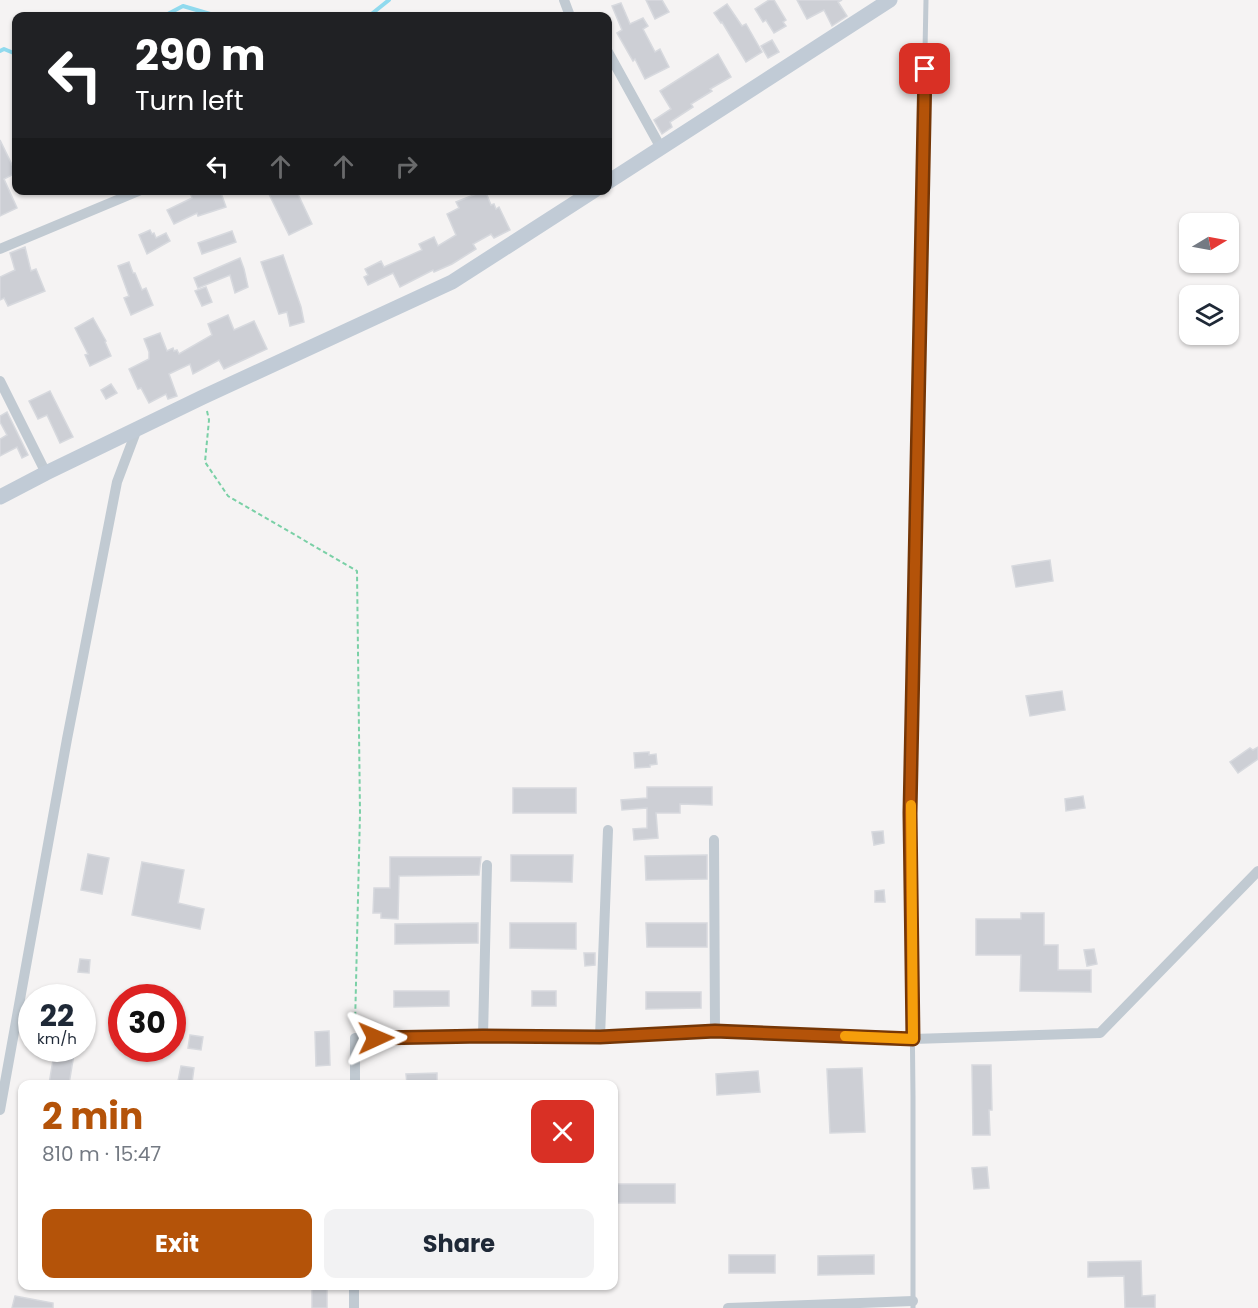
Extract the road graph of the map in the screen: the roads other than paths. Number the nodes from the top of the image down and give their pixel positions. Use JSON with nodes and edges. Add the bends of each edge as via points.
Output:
{"nodes":[{"id":1,"x":890,"y":0,"type":"edge"},
{"id":2,"x":926,"y":0,"type":"edge"},
{"id":3,"x":612,"y":59,"type":"edge"},
{"id":4,"x":662,"y":148,"type":"junction"},
{"id":5,"x":612,"y":179,"type":"edge"},
{"id":6,"x":129,"y":195,"type":"edge"},
{"id":7,"x":587,"y":195,"type":"edge"},
{"id":8,"x":0,"y":249,"type":"edge"},
{"id":9,"x":0,"y":381,"type":"edge"},
{"id":10,"x":137,"y":429,"type":"junction"},
{"id":11,"x":46,"y":473,"type":"junction"},
{"id":12,"x":0,"y":497,"type":"edge"},
{"id":13,"x":608,"y":830,"type":"dead end"},
{"id":14,"x":714,"y":840,"type":"dead end"},
{"id":15,"x":487,"y":865,"type":"dead end"},
{"id":16,"x":1258,"y":871,"type":"edge"},
{"id":17,"x":715,"y":1031,"type":"junction"},
{"id":18,"x":483,"y":1036,"type":"junction"},
{"id":19,"x":600,"y":1037,"type":"junction"},
{"id":20,"x":913,"y":1039,"type":"junction"},
{"id":21,"x":355,"y":1080,"type":"edge"},
{"id":22,"x":0,"y":1110,"type":"edge"},
{"id":23,"x":354,"y":1290,"type":"edge"},
{"id":24,"x":914,"y":1304,"type":"edge"},
{"id":25,"x":354,"y":1308,"type":"edge"},
{"id":26,"x":728,"y":1308,"type":"edge"}],
"edges":[{"from":1,"to":4,"type":"main road"},
{"from":2,"to":20,"type":"lane","via":[[910,813]]},
{"from":3,"to":4,"type":"street"},
{"from":4,"to":5,"type":"main road"},
{"from":6,"to":8,"type":"street"},
{"from":7,"to":10,"type":"main road","via":[[452,282]]},
{"from":9,"to":11,"type":"street"},
{"from":10,"to":11,"type":"main road"},
{"from":10,"to":22,"type":"street","via":[[117,482]]},
{"from":11,"to":12,"type":"main road"},
{"from":13,"to":19,"type":"street"},
{"from":14,"to":17,"type":"street"},
{"from":15,"to":18,"type":"street"},
{"from":16,"to":20,"type":"street","via":[[1100,1033]]},
{"from":17,"to":19,"type":"street"},
{"from":17,"to":20,"type":"street"},
{"from":18,"to":19,"type":"street"},
{"from":18,"to":21,"type":"street","via":[[355,1038]]},
{"from":20,"to":24,"type":"lane"},
{"from":23,"to":25,"type":"street"},
{"from":24,"to":26,"type":"street"}]}
